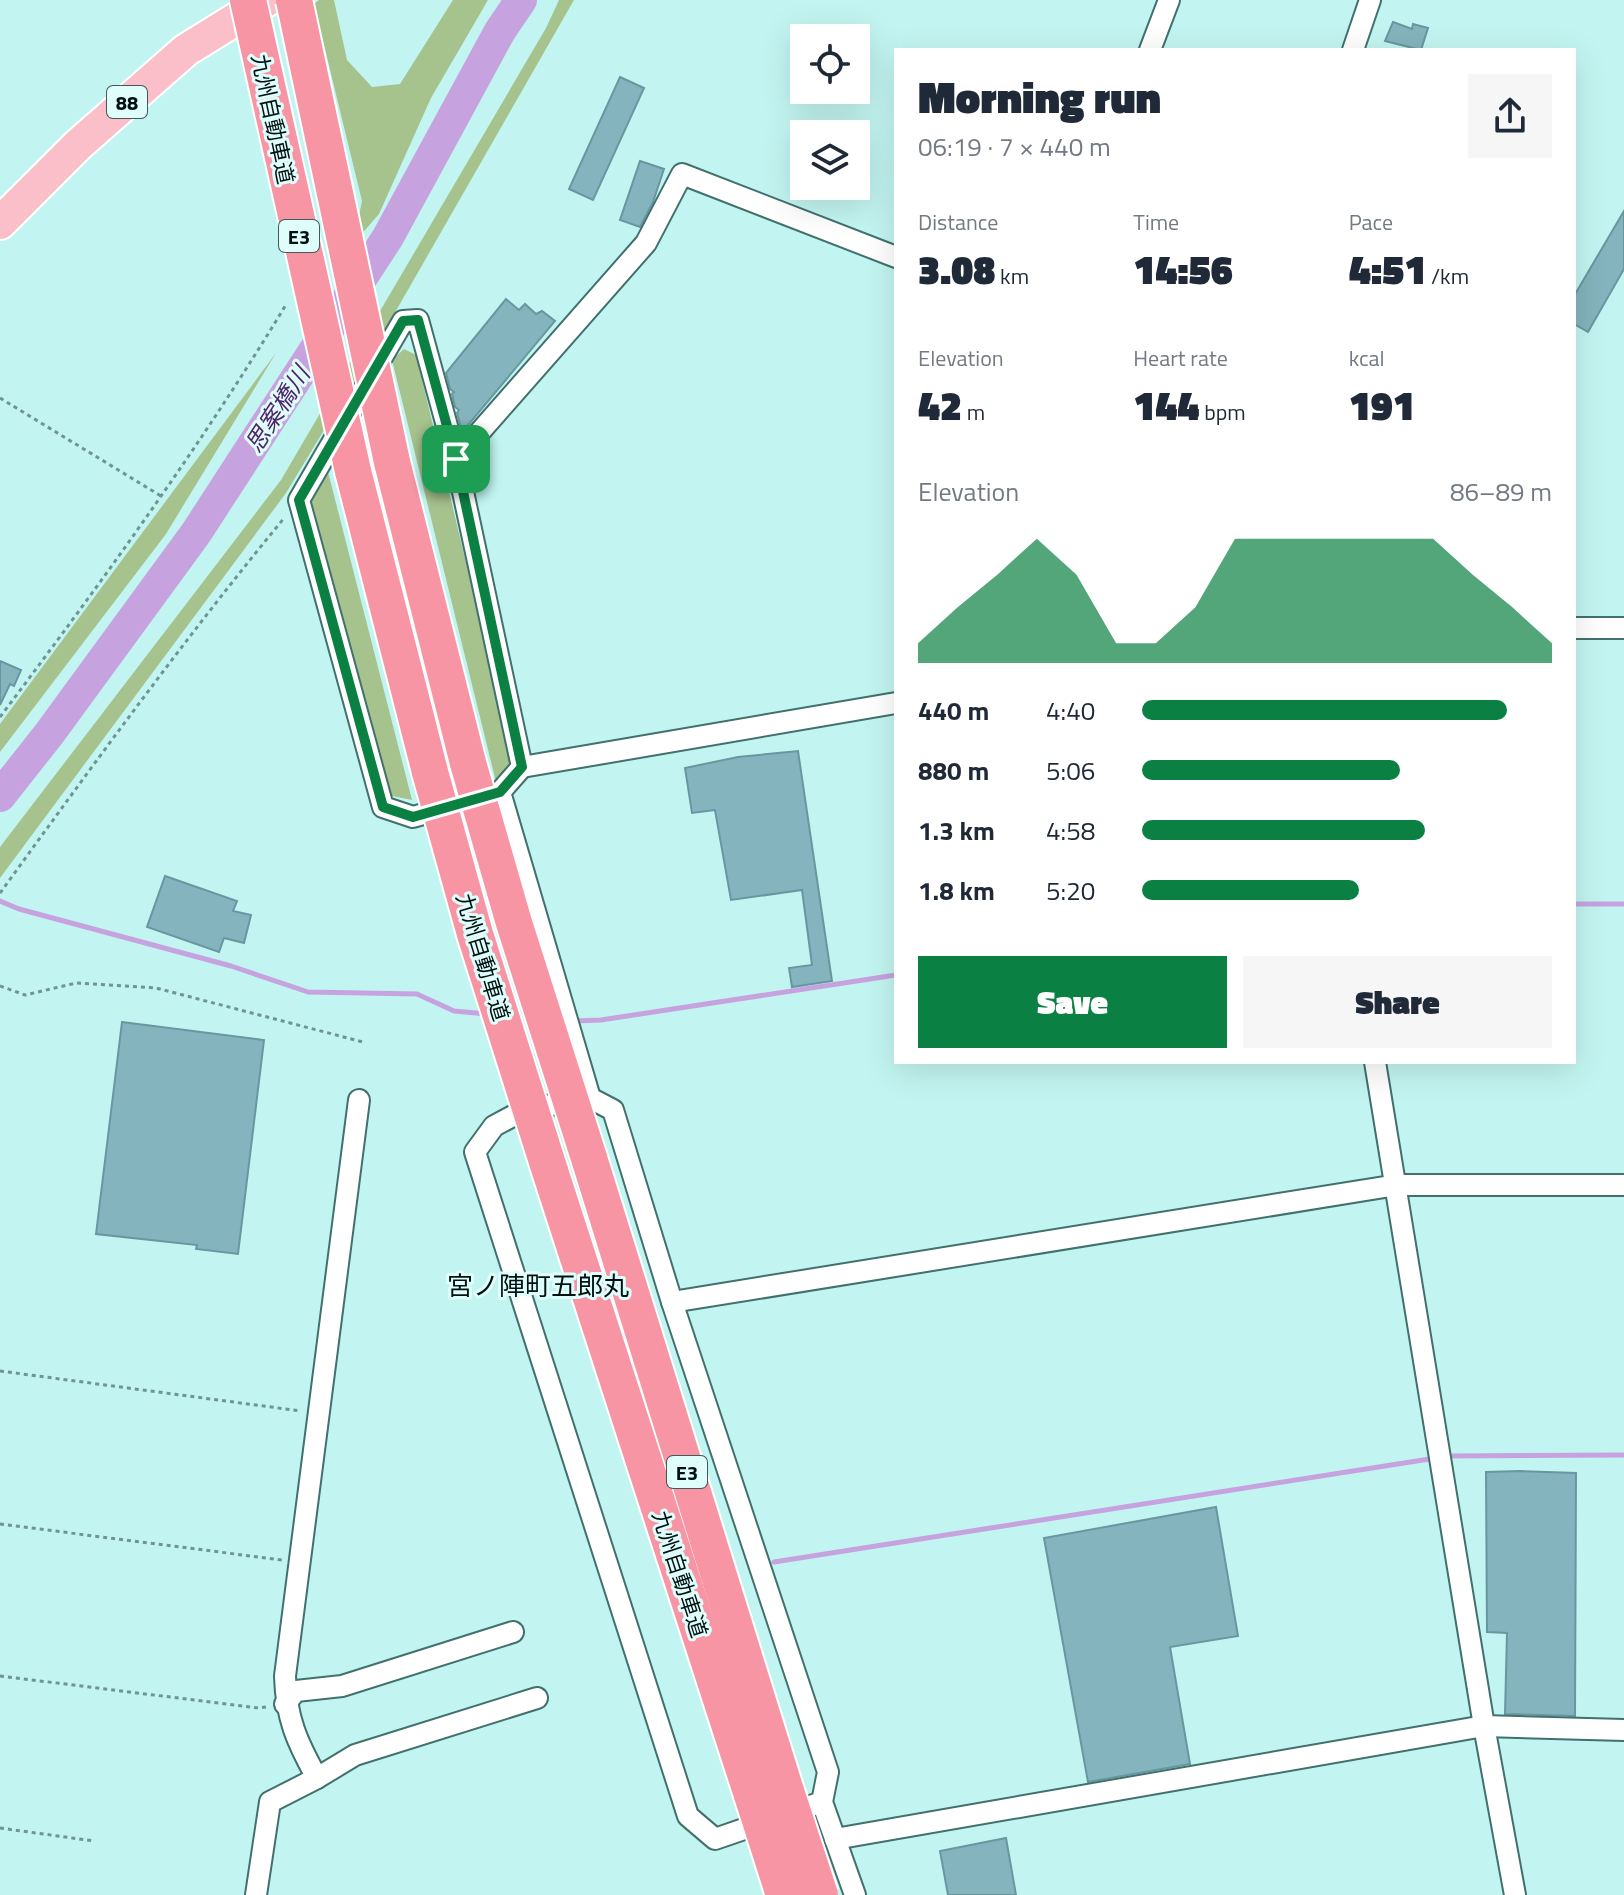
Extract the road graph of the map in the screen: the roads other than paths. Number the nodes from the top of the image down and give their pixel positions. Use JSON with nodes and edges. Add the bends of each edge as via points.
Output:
{"nodes":[{"id":1,"x":248,"y":0,"type":"edge"},
{"id":2,"x":267,"y":0,"type":"edge"},
{"id":3,"x":294,"y":0,"type":"edge"},
{"id":4,"x":1169,"y":0,"type":"edge"},
{"id":5,"x":1370,"y":0,"type":"edge"},
{"id":6,"x":1151,"y":48,"type":"edge"},
{"id":7,"x":1354,"y":48,"type":"edge"},
{"id":8,"x":0,"y":223,"type":"edge"},
{"id":9,"x":894,"y":256,"type":"edge"},
{"id":10,"x":456,"y":459,"type":"junction"},
{"id":11,"x":1576,"y":628,"type":"edge"},
{"id":12,"x":1624,"y":628,"type":"edge"},
{"id":13,"x":894,"y":703,"type":"edge"},
{"id":14,"x":522,"y":767,"type":"junction"},
{"id":15,"x":500,"y":792,"type":"junction"},
{"id":16,"x":1375,"y":1064,"type":"edge"},
{"id":17,"x":590,"y":1098,"type":"junction"},
{"id":18,"x":359,"y":1100,"type":"dead end"},
{"id":19,"x":1397,"y":1185,"type":"junction"},
{"id":20,"x":1624,"y":1185,"type":"edge"},
{"id":21,"x":672,"y":1302,"type":"junction"},
{"id":22,"x":513,"y":1632,"type":"dead end"},
{"id":23,"x":537,"y":1698,"type":"dead end"},
{"id":24,"x":285,"y":1704,"type":"junction"},
{"id":25,"x":1484,"y":1726,"type":"junction"},
{"id":26,"x":1624,"y":1730,"type":"edge"},
{"id":27,"x":317,"y":1778,"type":"junction"},
{"id":28,"x":768,"y":1790,"type":"junction"},
{"id":29,"x":822,"y":1802,"type":"junction"},
{"id":30,"x":835,"y":1839,"type":"junction"},
{"id":31,"x":256,"y":1895,"type":"edge"},
{"id":32,"x":784,"y":1895,"type":"edge"},
{"id":33,"x":820,"y":1895,"type":"edge"},
{"id":34,"x":855,"y":1895,"type":"edge"},
{"id":35,"x":1515,"y":1895,"type":"edge"}],
"edges":[{"from":1,"to":28,"type":"highway","name":"九州自動車道","number":"E3","bridge":true,"via":[[353,471],[475,934],[550,1171]]},
{"from":2,"to":8,"type":"main road","number":"88","via":[[186,50]]},
{"from":3,"to":28,"type":"highway","name":"九州自動車道","number":"E3","bridge":true,"via":[[392,462],[468,763],[589,1158]]},
{"from":4,"to":6,"type":"street"},
{"from":5,"to":7,"type":"street"},
{"from":9,"to":10,"type":"street","via":[[682,174],[646,243]]},
{"from":10,"to":14,"type":"street"},
{"from":10,"to":15,"type":"street","via":[[418,320],[403,321],[299,500],[383,807],[413,817]]},
{"from":11,"to":12,"type":"street"},
{"from":13,"to":14,"type":"street"},
{"from":14,"to":15,"type":"street"},
{"from":15,"to":17,"type":"street"},
{"from":16,"to":19,"type":"street"},
{"from":17,"to":21,"type":"street","via":[[613,1110]]},
{"from":17,"to":29,"type":"street","via":[[524,1110],[494,1126],[475,1152],[688,1816],[715,1839]]},
{"from":18,"to":24,"type":"street","via":[[298,1562]]},
{"from":19,"to":20,"type":"street"},
{"from":19,"to":21,"type":"street"},
{"from":19,"to":25,"type":"street"},
{"from":21,"to":29,"type":"street","via":[[828,1772]]},
{"from":22,"to":24,"type":"street","via":[[342,1686],[296,1691]]},
{"from":23,"to":27,"type":"street","via":[[355,1755]]},
{"from":24,"to":27,"type":"street","via":[[296,1741]]},
{"from":25,"to":26,"type":"street"},
{"from":25,"to":30,"type":"street"},
{"from":25,"to":35,"type":"street"},
{"from":27,"to":31,"type":"street","via":[[270,1802]]},
{"from":28,"to":32,"type":"highway","name":"九州自動車道","number":"E3","bridge":true},
{"from":28,"to":33,"type":"highway","name":"九州自動車道","number":"E3","bridge":true},
{"from":29,"to":30,"type":"street"},
{"from":30,"to":34,"type":"street"}]}
